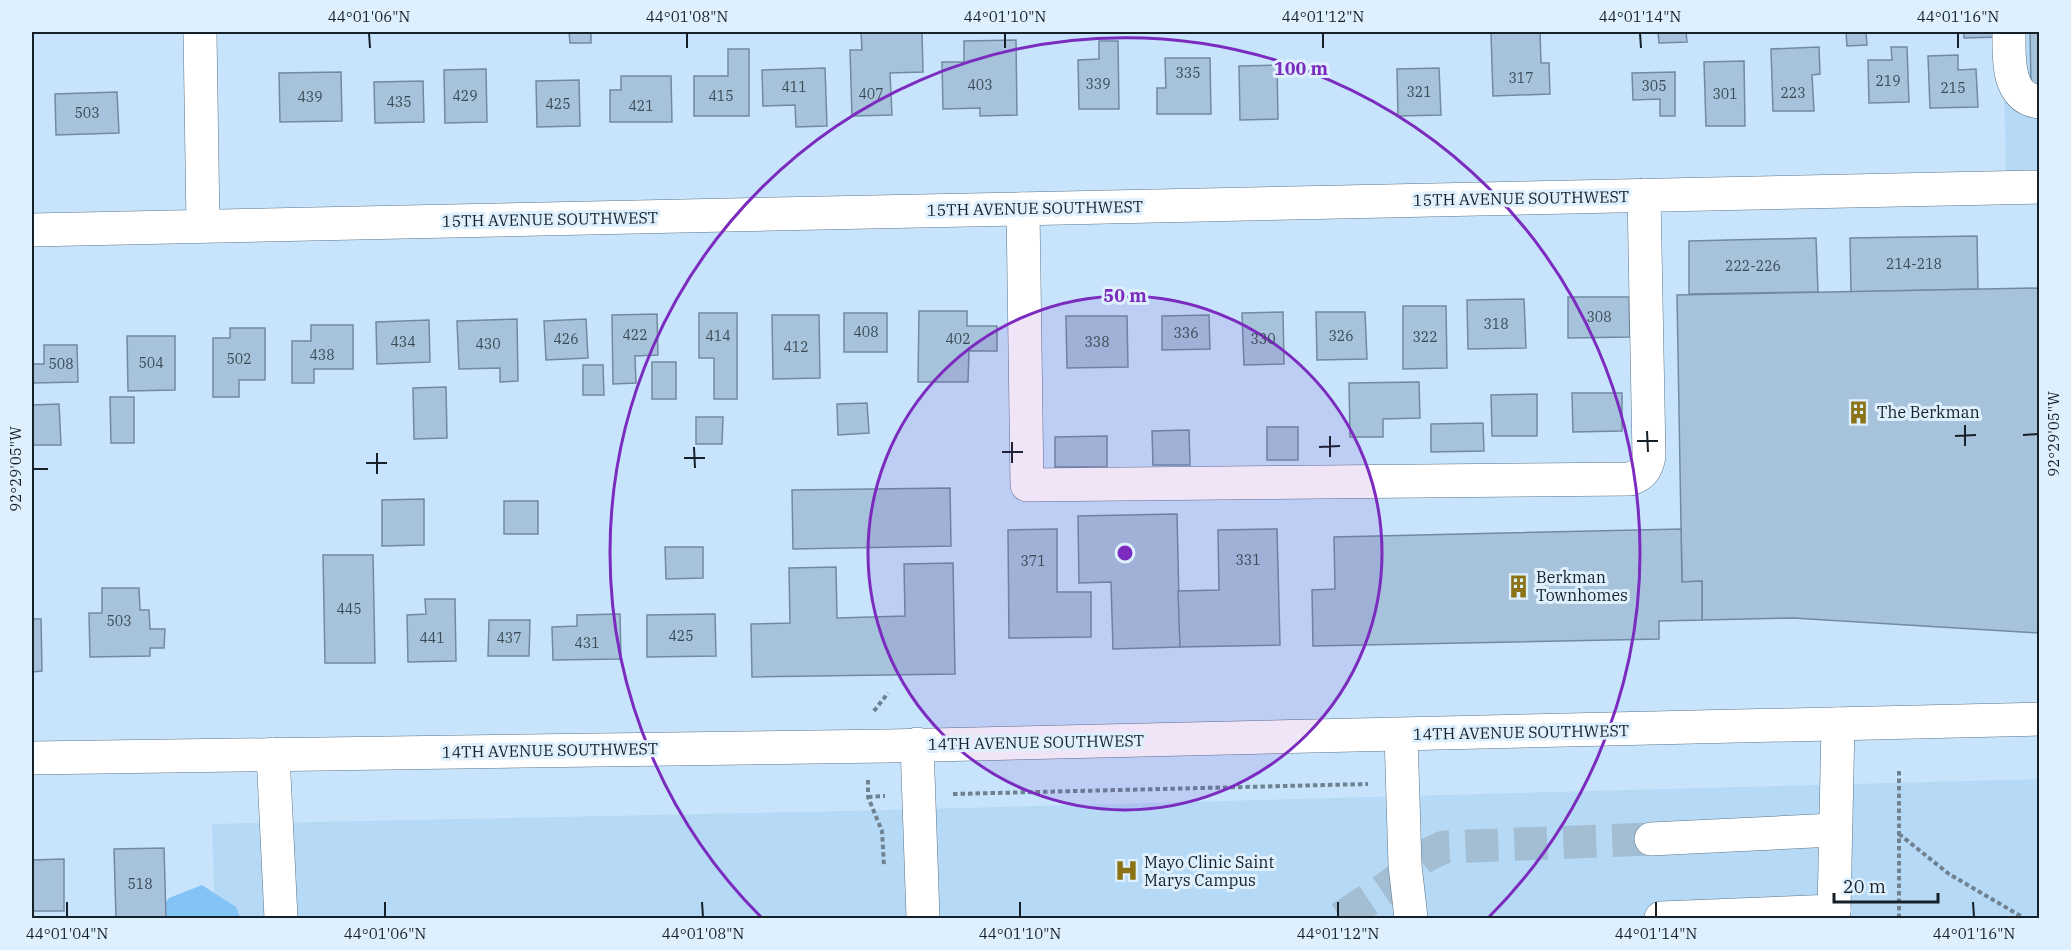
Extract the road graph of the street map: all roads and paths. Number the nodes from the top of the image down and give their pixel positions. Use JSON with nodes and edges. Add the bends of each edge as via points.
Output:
{"nodes":[{"id":1,"x":200,"y":32,"type":"edge"},
{"id":2,"x":2009,"y":32,"type":"edge"},
{"id":3,"x":2040,"y":102,"type":"edge"},
{"id":4,"x":2040,"y":187,"type":"edge"},
{"id":5,"x":1644,"y":195,"type":"junction"},
{"id":6,"x":1023,"y":209,"type":"junction"},
{"id":7,"x":203,"y":226,"type":"junction"},
{"id":8,"x":32,"y":230,"type":"edge"},
{"id":9,"x":2040,"y":719,"type":"edge"},
{"id":10,"x":1838,"y":724,"type":"junction"},
{"id":11,"x":1401,"y":735,"type":"junction"},
{"id":12,"x":917,"y":744,"type":"junction"},
{"id":13,"x":273,"y":754,"type":"junction"},
{"id":14,"x":32,"y":758,"type":"edge"},
{"id":15,"x":1899,"y":771,"type":"dead end"},
{"id":16,"x":1403,"y":783,"type":"junction"},
{"id":17,"x":960,"y":794,"type":"dead end"},
{"id":18,"x":868,"y":797,"type":"dead end"},
{"id":19,"x":1834,"y":830,"type":"junction"},
{"id":20,"x":1899,"y":834,"type":"junction"},
{"id":21,"x":1651,"y":839,"type":"tunnel mouth"},
{"id":22,"x":885,"y":875,"type":"dead end"},
{"id":23,"x":1833,"y":915,"type":"edge"},
{"id":24,"x":281,"y":918,"type":"edge"},
{"id":25,"x":923,"y":918,"type":"edge"},
{"id":26,"x":1412,"y":918,"type":"edge"},
{"id":27,"x":1661,"y":918,"type":"edge"},
{"id":28,"x":1899,"y":918,"type":"edge"},
{"id":29,"x":2024,"y":918,"type":"edge"}],
"edges":[{"from":1,"to":7,"type":"street"},
{"from":2,"to":3,"type":"street","via":[[2014,86],[2022,96]]},
{"from":4,"to":5,"type":"street","name":"15TH AVENUE SOUTHWEST"},
{"from":5,"to":6,"type":"street","name":"15TH AVENUE SOUTHWEST"},
{"from":5,"to":6,"type":"street","via":[[1649,456],[1644,472],[1630,479],[1028,485]]},
{"from":6,"to":7,"type":"street","name":"15TH AVENUE SOUTHWEST"},
{"from":7,"to":8,"type":"street","name":"15TH AVENUE SOUTHWEST"},
{"from":9,"to":10,"type":"street","name":"14TH AVENUE SOUTHWEST"},
{"from":10,"to":11,"type":"street","name":"14TH AVENUE SOUTHWEST"},
{"from":10,"to":19,"type":"street"},
{"from":11,"to":12,"type":"street","name":"14TH AVENUE SOUTHWEST"},
{"from":11,"to":16,"type":"street"},
{"from":12,"to":13,"type":"street","name":"14TH AVENUE SOUTHWEST"},
{"from":12,"to":25,"type":"street"},
{"from":13,"to":14,"type":"street","name":"14TH AVENUE SOUTHWEST"},
{"from":13,"to":24,"type":"street"},
{"from":15,"to":20,"type":"path"},
{"from":16,"to":17,"type":"path"},
{"from":16,"to":26,"type":"street","via":[[1405,865]]},
{"from":18,"to":22,"type":"path","via":[[882,831]]},
{"from":19,"to":21,"type":"street"},
{"from":19,"to":23,"type":"street"},
{"from":20,"to":28,"type":"path"},
{"from":20,"to":29,"type":"path","via":[[1949,874]]},
{"from":23,"to":27,"type":"street"}]}
